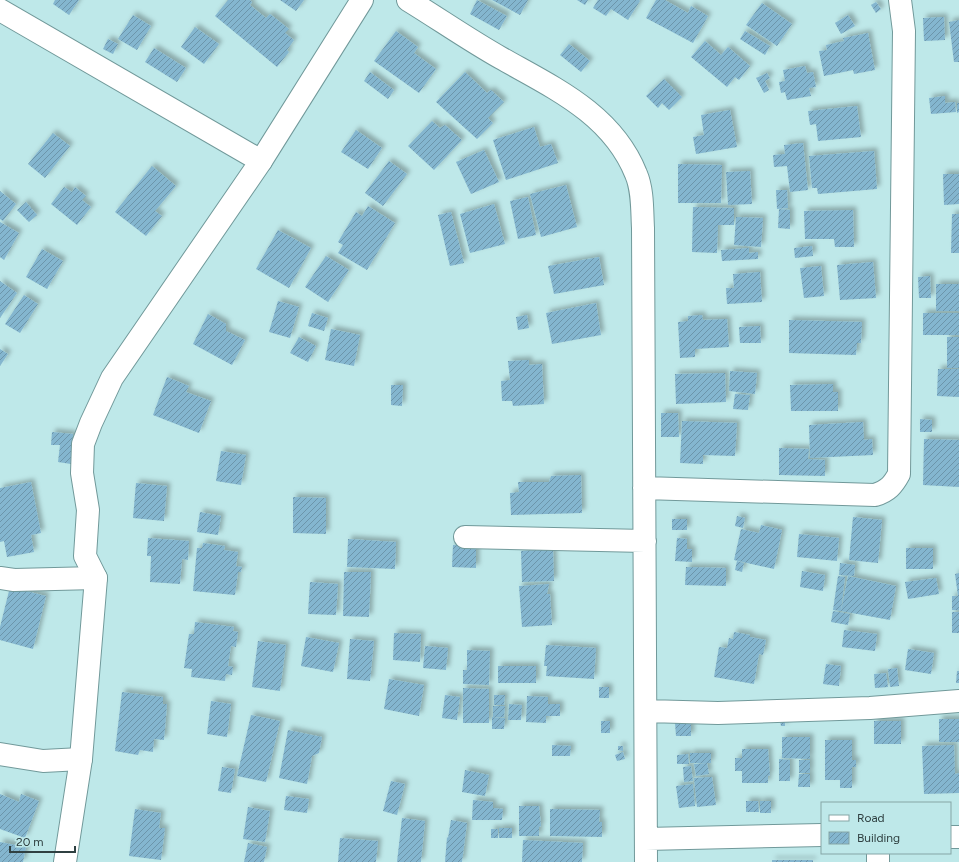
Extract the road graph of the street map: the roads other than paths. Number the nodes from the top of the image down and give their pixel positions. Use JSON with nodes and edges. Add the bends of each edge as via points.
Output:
{"nodes":[{"id":1,"x":362,"y":0,"type":"edge"},
{"id":2,"x":408,"y":0,"type":"edge"},
{"id":3,"x":900,"y":0,"type":"edge"},
{"id":4,"x":0,"y":10,"type":"edge"},
{"id":5,"x":262,"y":161,"type":"junction"},
{"id":6,"x":644,"y":488,"type":"junction"},
{"id":7,"x":465,"y":537,"type":"dead end"},
{"id":8,"x":645,"y":541,"type":"junction"},
{"id":9,"x":0,"y":578,"type":"edge"},
{"id":10,"x":96,"y":578,"type":"junction"},
{"id":11,"x":959,"y":701,"type":"edge"},
{"id":12,"x":647,"y":711,"type":"junction"},
{"id":13,"x":0,"y":754,"type":"edge"},
{"id":14,"x":81,"y":759,"type":"junction"},
{"id":15,"x":821,"y":836,"type":"edge"},
{"id":16,"x":646,"y":840,"type":"junction"},
{"id":17,"x":65,"y":862,"type":"edge"},
{"id":18,"x":646,"y":862,"type":"edge"}],
"edges":[{"from":1,"to":5,"type":"street"},
{"from":2,"to":6,"type":"street","via":[[574,100],[596,117],[614,136],[637,175],[643,228]]},
{"from":3,"to":6,"type":"street","via":[[904,31],[899,474],[894,484],[886,492],[875,495]]},
{"from":4,"to":5,"type":"street"},
{"from":5,"to":10,"type":"street","via":[[112,378],[91,423],[83,444],[82,473],[88,510],[85,556]]},
{"from":6,"to":8,"type":"street"},
{"from":7,"to":8,"type":"street"},
{"from":8,"to":12,"type":"street"},
{"from":9,"to":10,"type":"street"},
{"from":10,"to":14,"type":"street"},
{"from":11,"to":12,"type":"street","via":[[870,708],[726,712]]},
{"from":12,"to":16,"type":"street"},
{"from":13,"to":14,"type":"street","via":[[43,760]]},
{"from":14,"to":17,"type":"street"},
{"from":15,"to":16,"type":"street"},
{"from":16,"to":18,"type":"street"}]}
